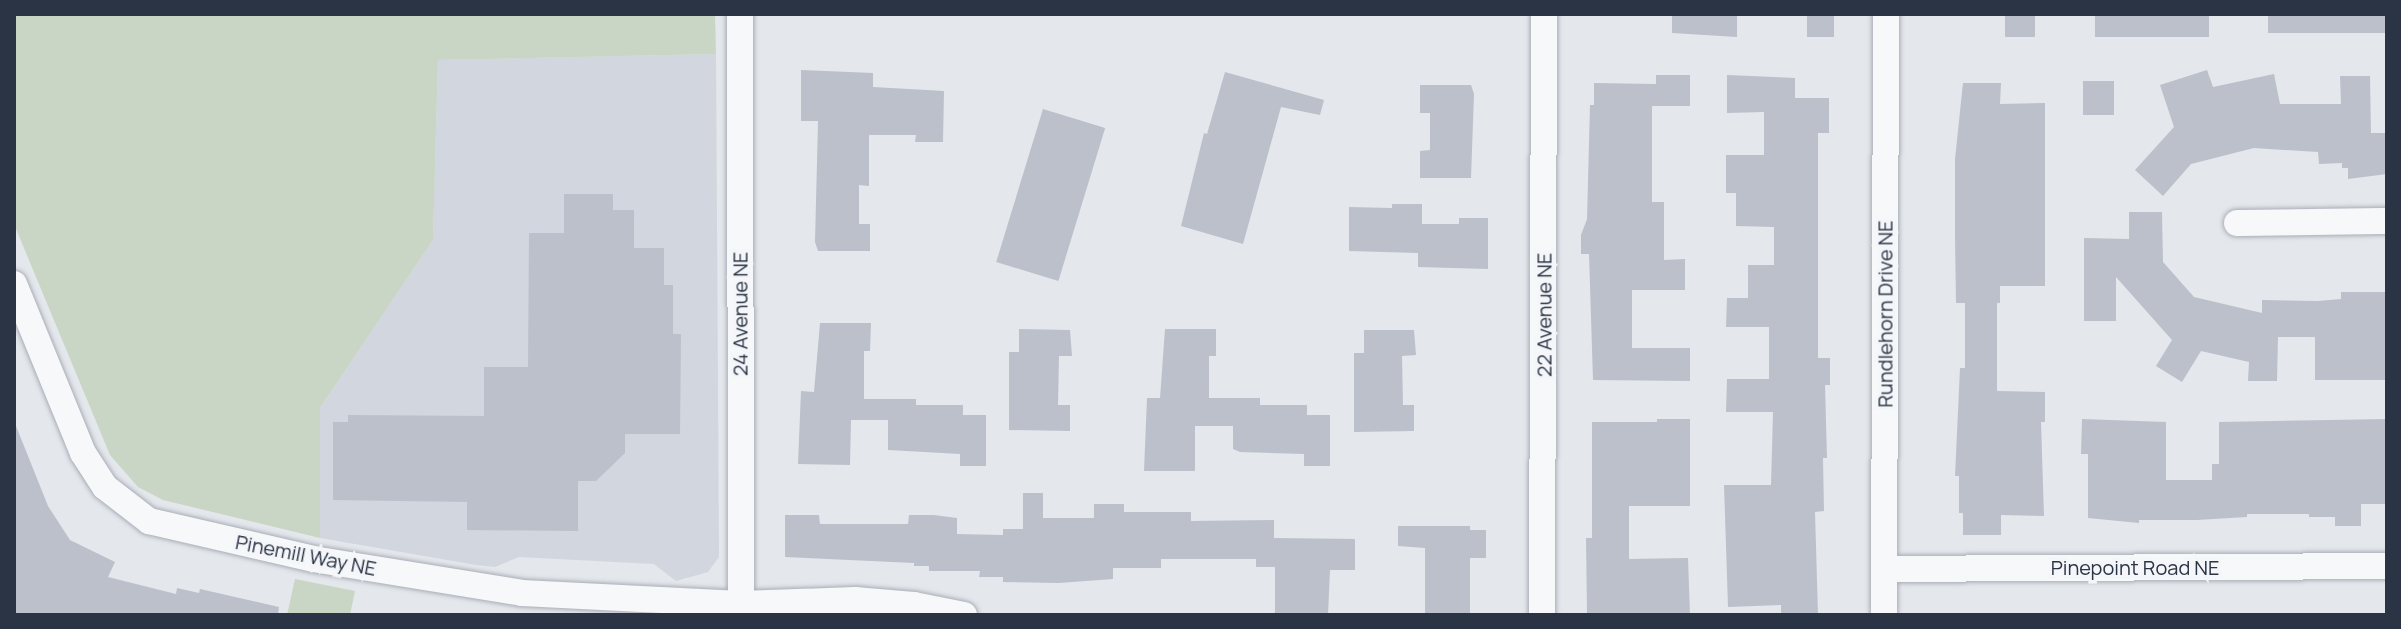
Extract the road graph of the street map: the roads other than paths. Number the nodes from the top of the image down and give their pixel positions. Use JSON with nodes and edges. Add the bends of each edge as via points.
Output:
{"nodes":[{"id":1,"x":740,"y":14,"type":"edge"},
{"id":2,"x":1544,"y":14,"type":"edge"},
{"id":3,"x":1886,"y":14,"type":"edge"},
{"id":4,"x":2387,"y":221,"type":"edge"},
{"id":5,"x":2237,"y":223,"type":"dead end"},
{"id":6,"x":14,"y":284,"type":"edge"},
{"id":7,"x":2387,"y":566,"type":"edge"},
{"id":8,"x":1884,"y":569,"type":"junction"},
{"id":9,"x":741,"y":610,"type":"edge"},
{"id":10,"x":964,"y":615,"type":"edge"},
{"id":11,"x":1542,"y":615,"type":"edge"},
{"id":12,"x":1884,"y":615,"type":"edge"}],
"edges":[{"from":1,"to":9,"type":"street","name":"24 Avenue NE"},
{"from":2,"to":11,"type":"street","name":"22 Avenue NE"},
{"from":3,"to":8,"type":"street","name":"Rundlehorn Drive NE"},
{"from":4,"to":5,"type":"street"},
{"from":6,"to":9,"type":"street","name":"Pinemill Way NE","via":[[83,453],[105,487],[149,521],[313,559],[522,593]]},
{"from":7,"to":8,"type":"street","name":"Pinepoint Road NE"},
{"from":8,"to":12,"type":"street","name":"Rundlehorn Drive NE"},
{"from":9,"to":10,"type":"street","name":"Pinemill Way NE","via":[[855,600]]}]}
